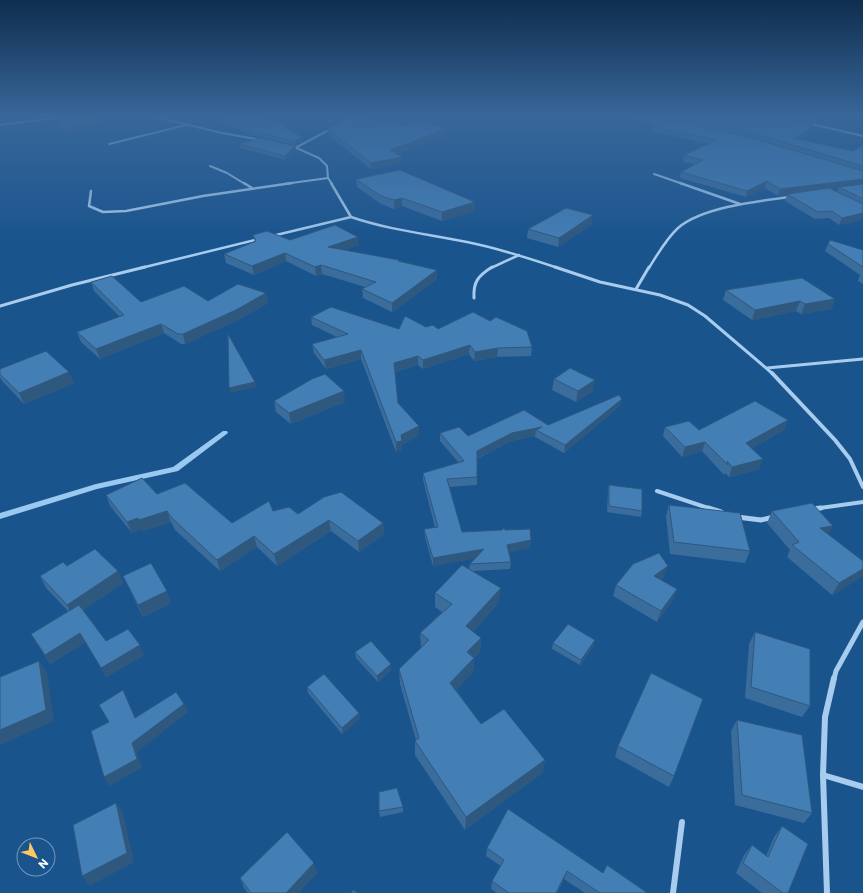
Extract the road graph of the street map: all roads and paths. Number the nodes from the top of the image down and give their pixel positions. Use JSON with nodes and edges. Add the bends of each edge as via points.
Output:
{"nodes":[{"id":1,"x":320,"y":159,"type":"edge"},
{"id":2,"x":210,"y":166,"type":"dead end"},
{"id":3,"x":654,"y":174,"type":"dead end"},
{"id":4,"x":328,"y":178,"type":"junction"},
{"id":5,"x":252,"y":188,"type":"junction"},
{"id":6,"x":91,"y":191,"type":"dead end"},
{"id":7,"x":795,"y":197,"type":"edge"},
{"id":8,"x":741,"y":204,"type":"junction"},
{"id":9,"x":351,"y":217,"type":"junction"},
{"id":10,"x":267,"y":237,"type":"edge"},
{"id":11,"x":259,"y":239,"type":"edge"},
{"id":12,"x":520,"y":255,"type":"junction"},
{"id":13,"x":636,"y":289,"type":"junction"},
{"id":14,"x":474,"y":298,"type":"dead end"},
{"id":15,"x":0,"y":306,"type":"edge"},
{"id":16,"x":863,"y":359,"type":"edge"},
{"id":17,"x":767,"y":368,"type":"junction"},
{"id":18,"x":863,"y":487,"type":"edge"},
{"id":19,"x":657,"y":491,"type":"dead end"},
{"id":20,"x":863,"y":502,"type":"edge"},
{"id":21,"x":803,"y":511,"type":"edge"},
{"id":22,"x":782,"y":516,"type":"edge"},
{"id":23,"x":863,"y":622,"type":"edge"},
{"id":24,"x":823,"y":775,"type":"junction"},
{"id":25,"x":863,"y":787,"type":"edge"},
{"id":26,"x":682,"y":822,"type":"dead end"},
{"id":27,"x":673,"y":893,"type":"edge"},
{"id":28,"x":827,"y":893,"type":"edge"}],
"edges":[{"from":1,"to":4,"type":"street","via":[[327,166]]},
{"from":2,"to":5,"type":"street"},
{"from":3,"to":8,"type":"street"},
{"from":4,"to":5,"type":"street"},
{"from":4,"to":9,"type":"street"},
{"from":5,"to":6,"type":"street","via":[[138,209],[103,212],[89,206]]},
{"from":7,"to":8,"type":"street"},
{"from":8,"to":13,"type":"street","via":[[696,218],[680,227]]},
{"from":9,"to":10,"type":"street"},
{"from":9,"to":12,"type":"street","via":[[375,225],[468,242]]},
{"from":11,"to":15,"type":"street"},
{"from":12,"to":13,"type":"street","via":[[600,282]]},
{"from":12,"to":14,"type":"street","via":[[491,268],[480,278],[474,287]]},
{"from":13,"to":17,"type":"street","via":[[688,305]]},
{"from":16,"to":17,"type":"street"},
{"from":17,"to":18,"type":"street","via":[[846,454]]},
{"from":19,"to":22,"type":"street","via":[[736,517],[761,520]]},
{"from":20,"to":21,"type":"street"},
{"from":23,"to":24,"type":"street","via":[[836,671],[825,717]]},
{"from":24,"to":25,"type":"street"},
{"from":24,"to":28,"type":"street"},
{"from":26,"to":27,"type":"street"}]}
